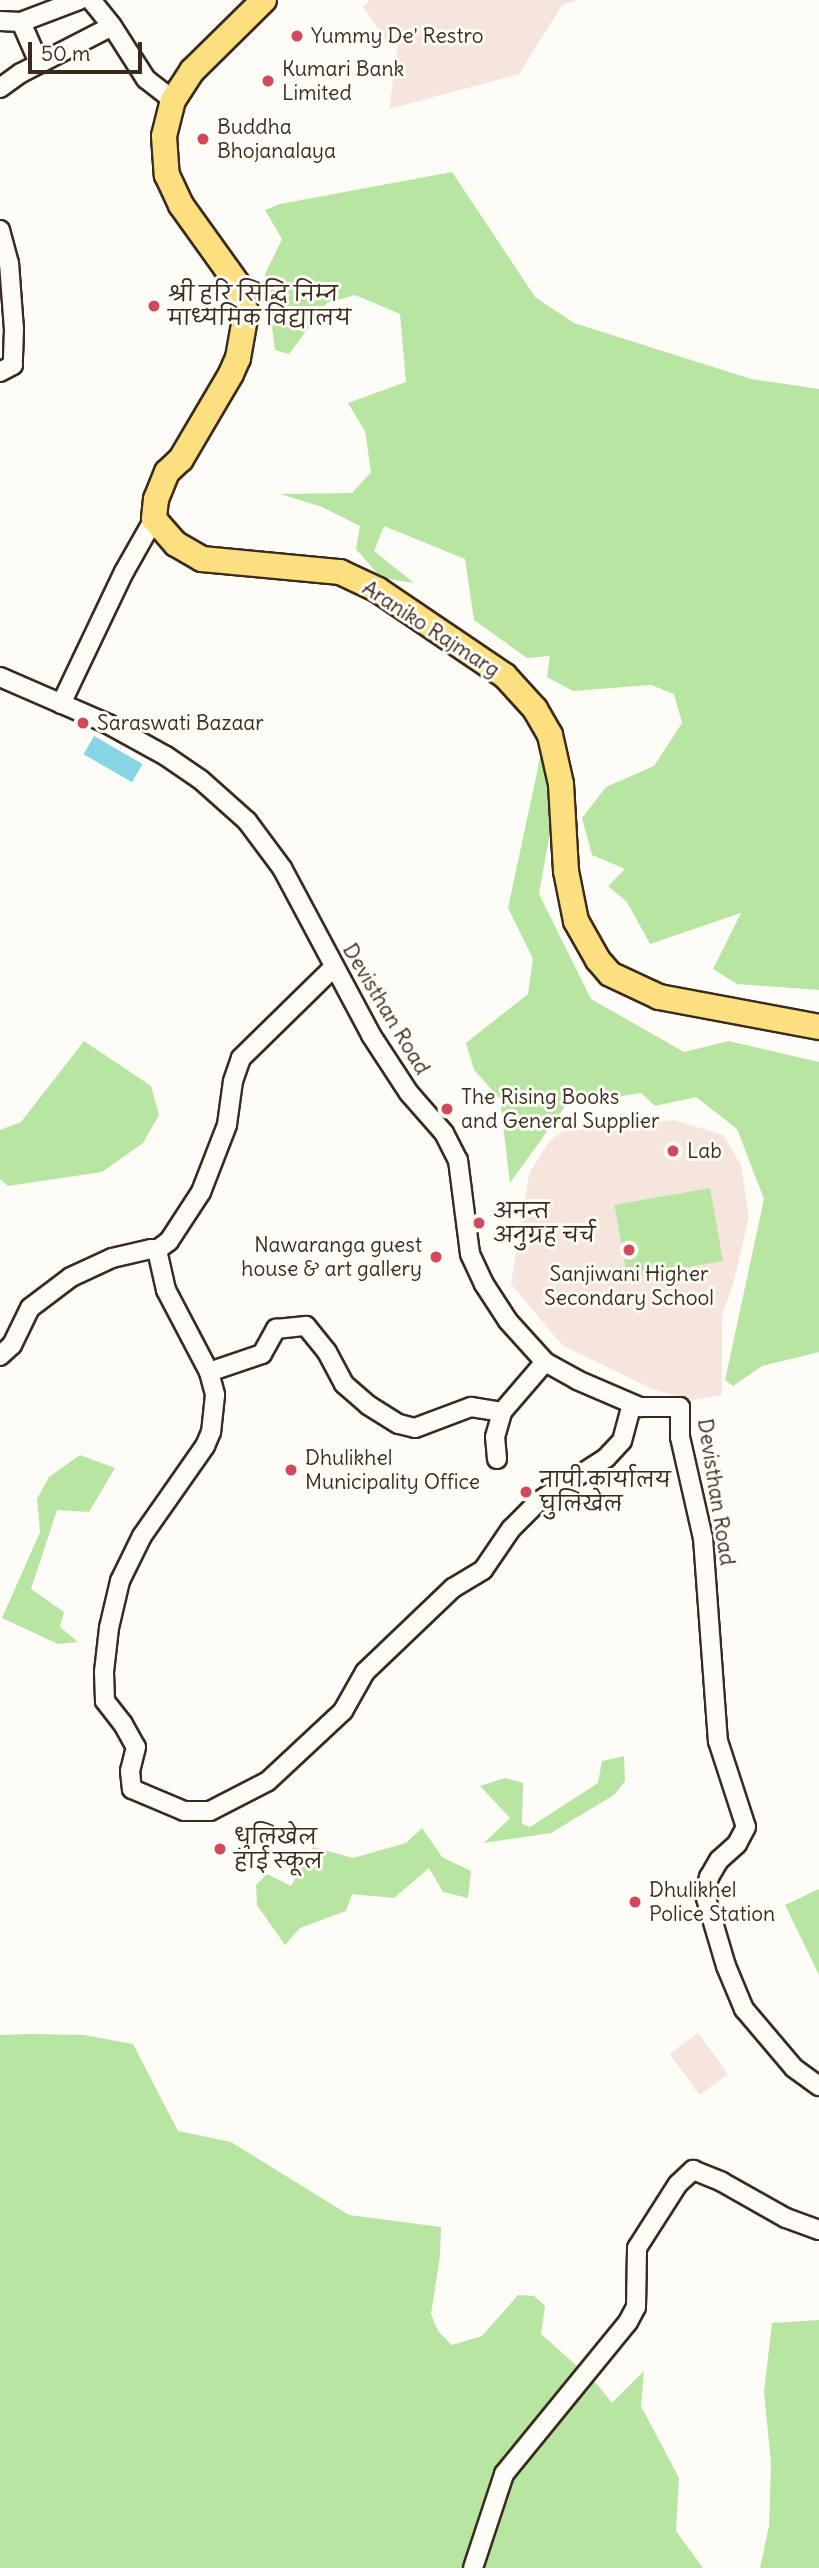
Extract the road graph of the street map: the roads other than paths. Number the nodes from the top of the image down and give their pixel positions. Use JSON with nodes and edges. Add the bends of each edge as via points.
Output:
{"nodes":[{"id":1,"x":79,"y":0,"type":"edge"},
{"id":2,"x":90,"y":0,"type":"edge"},
{"id":3,"x":264,"y":0,"type":"edge"},
{"id":4,"x":0,"y":21,"type":"edge"},
{"id":5,"x":22,"y":22,"type":"junction"},
{"id":6,"x":112,"y":26,"type":"junction"},
{"id":7,"x":39,"y":64,"type":"junction"},
{"id":8,"x":0,"y":88,"type":"edge"},
{"id":9,"x":173,"y":100,"type":"junction"},
{"id":10,"x":0,"y":230,"type":"edge"},
{"id":11,"x":0,"y":372,"type":"edge"},
{"id":12,"x":154,"y":519,"type":"junction"},
{"id":13,"x":0,"y":677,"type":"edge"},
{"id":14,"x":61,"y":704,"type":"junction"},
{"id":15,"x":333,"y":968,"type":"junction"},
{"id":16,"x":819,"y":1027,"type":"edge"},
{"id":17,"x":157,"y":1250,"type":"junction"},
{"id":18,"x":0,"y":1356,"type":"edge"},
{"id":19,"x":545,"y":1362,"type":"junction"},
{"id":20,"x":209,"y":1372,"type":"junction"},
{"id":21,"x":632,"y":1404,"type":"junction"},
{"id":22,"x":502,"y":1412,"type":"junction"},
{"id":23,"x":497,"y":1459,"type":"dead end"},
{"id":24,"x":819,"y":2086,"type":"edge"},
{"id":25,"x":819,"y":2230,"type":"edge"},
{"id":26,"x":473,"y":2568,"type":"edge"}],
"edges":[{"from":1,"to":5,"type":"street"},
{"from":2,"to":6,"type":"street"},
{"from":3,"to":9,"type":"highway","via":[[192,71]]},
{"from":4,"to":5,"type":"street"},
{"from":5,"to":7,"type":"street"},
{"from":6,"to":7,"type":"street"},
{"from":6,"to":9,"type":"street","via":[[146,79]]},
{"from":7,"to":8,"type":"street"},
{"from":9,"to":12,"type":"highway","via":[[164,136],[166,175],[181,205],[239,286],[246,313],[231,374],[181,459],[159,487]]},
{"from":10,"to":11,"type":"street","via":[[9,263],[14,330],[13,365]]},
{"from":12,"to":14,"type":"street"},
{"from":12,"to":16,"type":"highway","name":"Araniko Rajmarg","via":[[176,544],[202,559],[340,572],[378,590],[505,676],[535,709],[550,736],[561,784],[564,850],[576,921],[610,974],[659,997]]},
{"from":13,"to":14,"type":"street","name":"Devisthan Road"},
{"from":14,"to":15,"type":"street","name":"Devisthan Road","via":[[166,756],[229,803],[263,839],[282,868]]},
{"from":15,"to":17,"type":"street","via":[[241,1058],[227,1125],[201,1192],[169,1241]]},
{"from":15,"to":19,"type":"street","name":"Devisthan Road","via":[[409,1093],[444,1133],[458,1160],[470,1254],[508,1321]]},
{"from":17,"to":18,"type":"street","via":[[112,1258],[71,1277],[30,1308],[12,1345]]},
{"from":17,"to":20,"type":"street","via":[[166,1290]]},
{"from":19,"to":21,"type":"street","name":"Devisthan Road"},
{"from":19,"to":22,"type":"street"},
{"from":20,"to":21,"type":"street","via":[[215,1395],[211,1432],[142,1536],[120,1581],[104,1672],[105,1701],[136,1747],[130,1771],[132,1789],[184,1811],[210,1811],[268,1781],[343,1711],[365,1672],[453,1588],[483,1570],[511,1529],[539,1501],[607,1458],[622,1441]]},
{"from":20,"to":22,"type":"street","via":[[262,1354],[276,1329],[306,1326],[344,1384],[399,1424],[415,1428],[471,1407]]},
{"from":21,"to":24,"type":"street","name":"Devisthan Road","via":[[680,1407],[680,1437],[703,1538],[718,1741],[746,1827],[737,1844],[719,1860],[705,1895],[744,2009],[794,2068]]},
{"from":22,"to":23,"type":"street","via":[[495,1437]]},
{"from":25,"to":26,"type":"street","via":[[693,2170],[678,2184],[638,2248],[636,2307],[628,2322],[504,2474]]}]}
